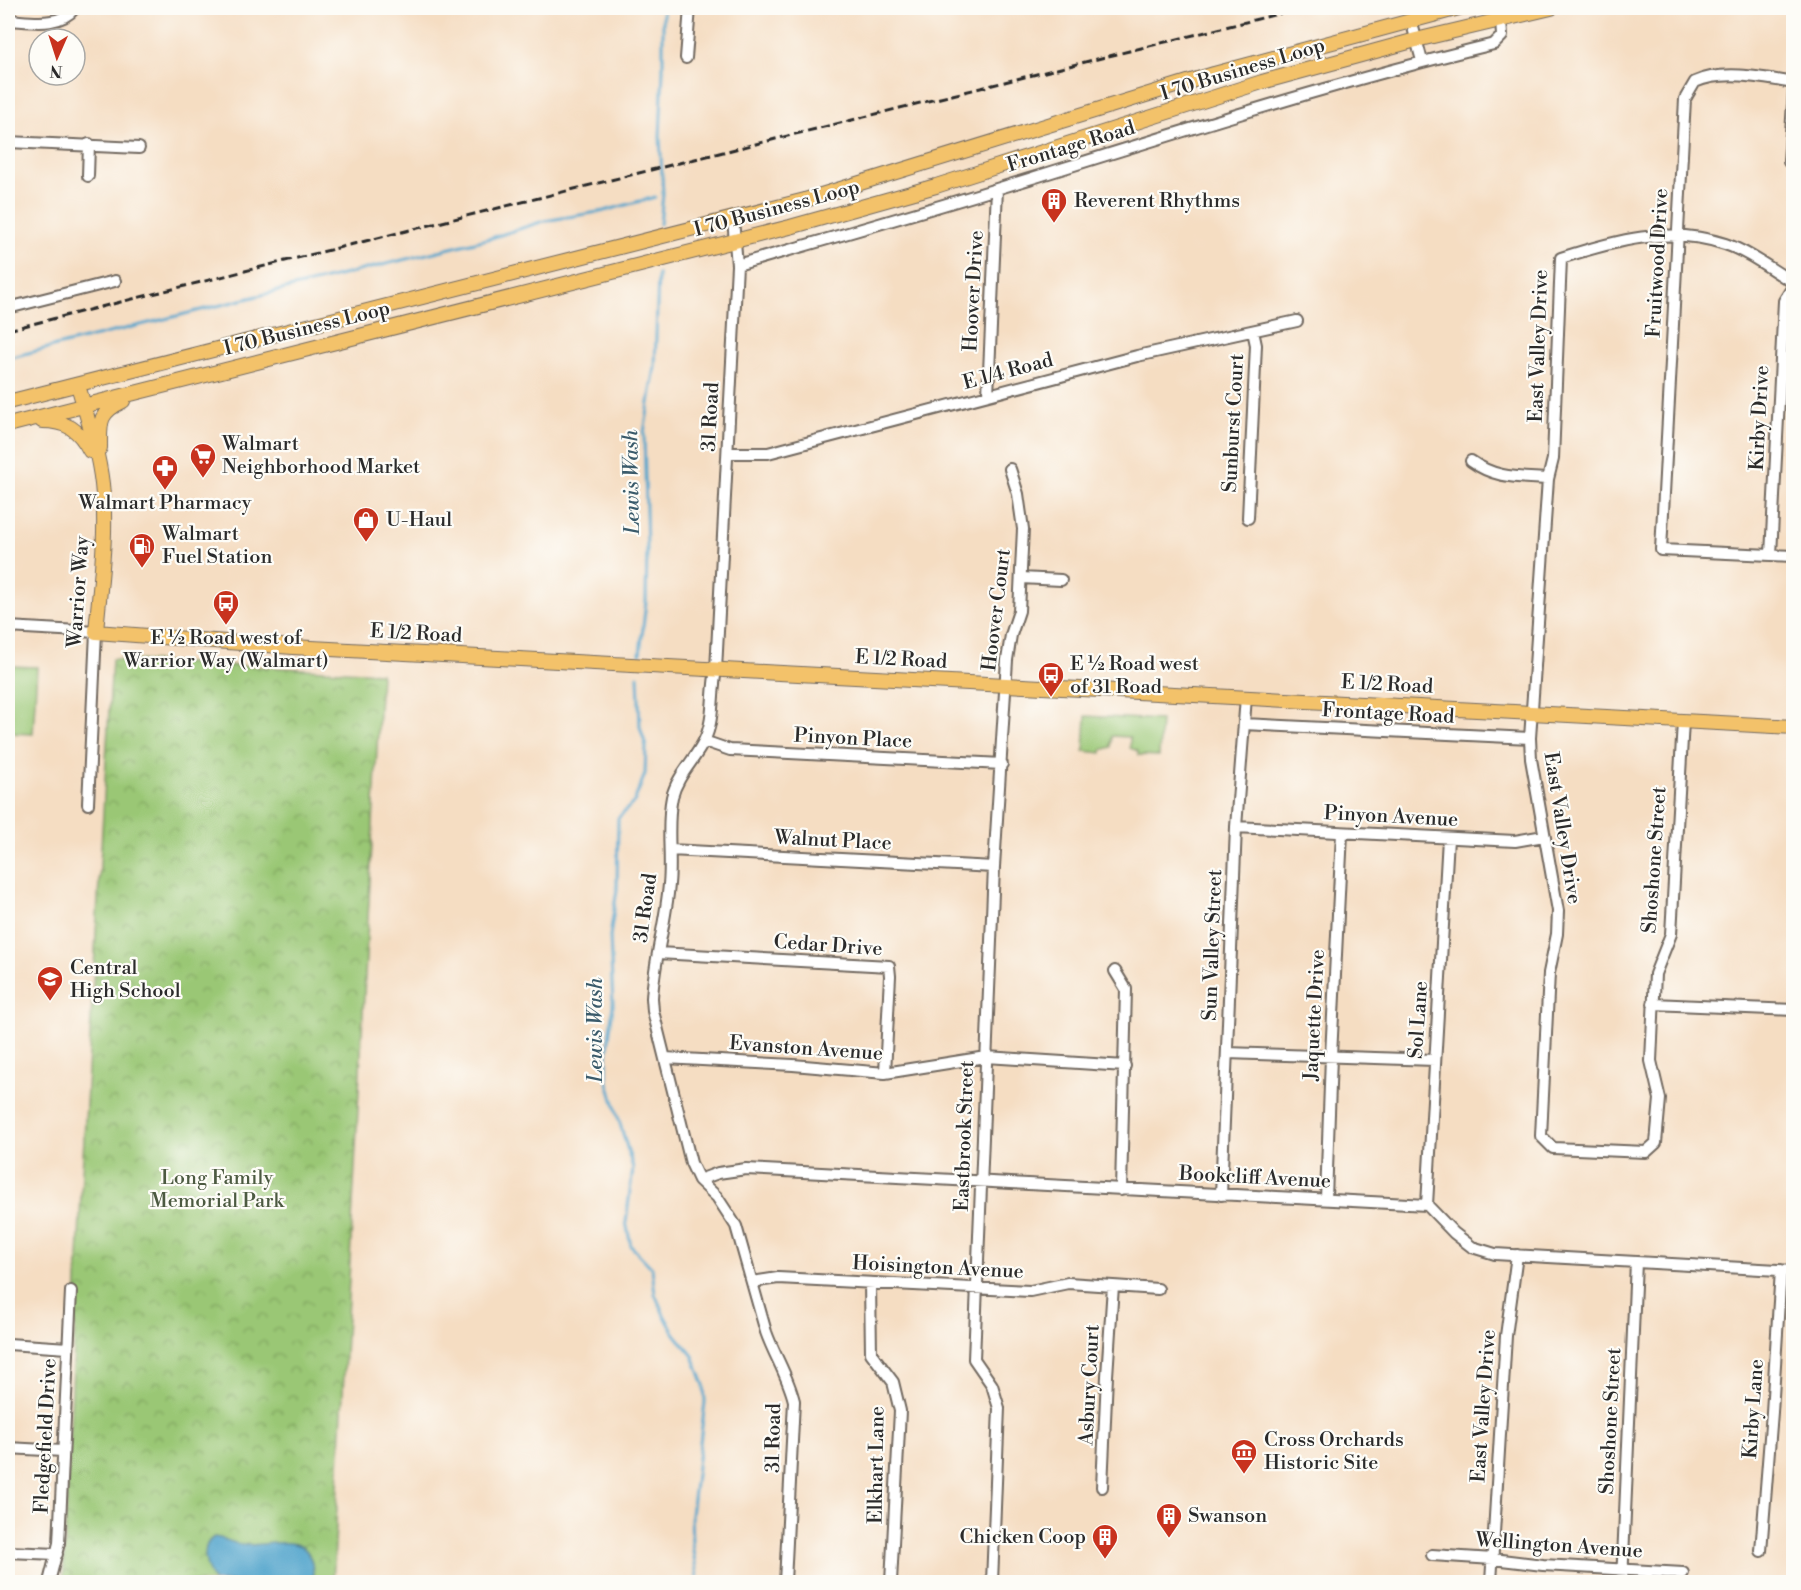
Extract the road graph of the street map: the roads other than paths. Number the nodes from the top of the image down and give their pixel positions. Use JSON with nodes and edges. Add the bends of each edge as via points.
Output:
{"nodes":[{"id":1,"x":75,"y":8,"type":"edge"},
{"id":2,"x":690,"y":8,"type":"edge"},
{"id":3,"x":1459,"y":8,"type":"edge"},
{"id":4,"x":1551,"y":8,"type":"edge"},
{"id":5,"x":8,"y":20,"type":"edge"},
{"id":6,"x":1411,"y":20,"type":"junction"},
{"id":7,"x":1501,"y":20,"type":"junction"},
{"id":8,"x":1416,"y":40,"type":"junction"},
{"id":9,"x":686,"y":58,"type":"dead end"},
{"id":10,"x":1422,"y":61,"type":"junction"},
{"id":11,"x":1794,"y":83,"type":"edge"},
{"id":12,"x":1794,"y":89,"type":"edge"},
{"id":13,"x":8,"y":142,"type":"edge"},
{"id":14,"x":89,"y":144,"type":"junction"},
{"id":15,"x":139,"y":148,"type":"dead end"},
{"id":16,"x":1789,"y":162,"type":"dead end"},
{"id":17,"x":88,"y":176,"type":"dead end"},
{"id":18,"x":997,"y":189,"type":"junction"},
{"id":19,"x":733,"y":219,"type":"junction"},
{"id":20,"x":1678,"y":237,"type":"junction"},
{"id":21,"x":735,"y":241,"type":"junction"},
{"id":22,"x":737,"y":265,"type":"junction"},
{"id":23,"x":115,"y":281,"type":"dead end"},
{"id":24,"x":1794,"y":284,"type":"edge"},
{"id":25,"x":8,"y":308,"type":"edge"},
{"id":26,"x":1297,"y":321,"type":"dead end"},
{"id":27,"x":1252,"y":331,"type":"junction"},
{"id":28,"x":176,"y":383,"type":"junction"},
{"id":29,"x":78,"y":385,"type":"junction"},
{"id":30,"x":988,"y":395,"type":"junction"},
{"id":31,"x":8,"y":402,"type":"edge"},
{"id":32,"x":84,"y":406,"type":"junction"},
{"id":33,"x":8,"y":426,"type":"edge"},
{"id":34,"x":728,"y":453,"type":"junction"},
{"id":35,"x":1471,"y":460,"type":"dead end"},
{"id":36,"x":1010,"y":470,"type":"dead end"},
{"id":37,"x":100,"y":471,"type":"junction"},
{"id":38,"x":1548,"y":479,"type":"junction"},
{"id":39,"x":1248,"y":518,"type":"dead end"},
{"id":40,"x":1771,"y":555,"type":"junction"},
{"id":41,"x":1794,"y":556,"type":"edge"},
{"id":42,"x":1021,"y":578,"type":"junction"},
{"id":43,"x":1061,"y":580,"type":"dead end"},
{"id":44,"x":8,"y":627,"type":"edge"},
{"id":45,"x":96,"y":632,"type":"junction"},
{"id":46,"x":716,"y":670,"type":"junction"},
{"id":47,"x":1006,"y":684,"type":"junction"},
{"id":48,"x":1246,"y":698,"type":"junction"},
{"id":49,"x":1532,"y":712,"type":"junction"},
{"id":50,"x":1683,"y":721,"type":"junction"},
{"id":51,"x":1244,"y":724,"type":"junction"},
{"id":52,"x":1794,"y":727,"type":"edge"},
{"id":53,"x":1530,"y":738,"type":"junction"},
{"id":54,"x":704,"y":741,"type":"junction"},
{"id":55,"x":1002,"y":764,"type":"junction"},
{"id":56,"x":88,"y":804,"type":"dead end"},
{"id":57,"x":1236,"y":828,"type":"junction"},
{"id":58,"x":1342,"y":833,"type":"junction"},
{"id":59,"x":1544,"y":836,"type":"junction"},
{"id":60,"x":1448,"y":837,"type":"junction"},
{"id":61,"x":670,"y":850,"type":"junction"},
{"id":62,"x":994,"y":867,"type":"junction"},
{"id":63,"x":658,"y":953,"type":"junction"},
{"id":64,"x":1115,"y":970,"type":"dead end"},
{"id":65,"x":1653,"y":1004,"type":"junction"},
{"id":66,"x":1794,"y":1010,"type":"edge"},
{"id":67,"x":1227,"y":1053,"type":"junction"},
{"id":68,"x":1331,"y":1056,"type":"junction"},
{"id":69,"x":665,"y":1058,"type":"junction"},
{"id":70,"x":986,"y":1058,"type":"junction"},
{"id":71,"x":1435,"y":1060,"type":"junction"},
{"id":72,"x":1125,"y":1066,"type":"junction"},
{"id":73,"x":885,"y":1073,"type":"junction"},
{"id":74,"x":1656,"y":1143,"type":"joint"},
{"id":75,"x":699,"y":1180,"type":"junction"},
{"id":76,"x":981,"y":1180,"type":"junction"},
{"id":77,"x":1121,"y":1190,"type":"junction"},
{"id":78,"x":1221,"y":1195,"type":"junction"},
{"id":79,"x":1326,"y":1199,"type":"junction"},
{"id":80,"x":1427,"y":1205,"type":"junction"},
{"id":81,"x":1517,"y":1255,"type":"junction"},
{"id":82,"x":1636,"y":1262,"type":"junction"},
{"id":83,"x":1780,"y":1270,"type":"junction"},
{"id":84,"x":1794,"y":1271,"type":"edge"},
{"id":85,"x":752,"y":1282,"type":"junction"},
{"id":86,"x":870,"y":1283,"type":"junction"},
{"id":87,"x":1113,"y":1286,"type":"junction"},
{"id":88,"x":977,"y":1288,"type":"junction"},
{"id":89,"x":1158,"y":1289,"type":"dead end"},
{"id":90,"x":71,"y":1291,"type":"dead end"},
{"id":91,"x":8,"y":1344,"type":"edge"},
{"id":92,"x":68,"y":1348,"type":"junction"},
{"id":93,"x":8,"y":1448,"type":"edge"},
{"id":94,"x":63,"y":1451,"type":"junction"},
{"id":95,"x":1102,"y":1487,"type":"dead end"},
{"id":96,"x":1761,"y":1551,"type":"dead end"},
{"id":97,"x":8,"y":1552,"type":"edge"},
{"id":98,"x":57,"y":1554,"type":"junction"},
{"id":99,"x":1432,"y":1555,"type":"dead end"},
{"id":100,"x":1493,"y":1559,"type":"junction"},
{"id":101,"x":1622,"y":1571,"type":"junction"},
{"id":102,"x":1683,"y":1573,"type":"dead end"},
{"id":103,"x":49,"y":1582,"type":"edge"},
{"id":104,"x":785,"y":1582,"type":"edge"},
{"id":105,"x":891,"y":1582,"type":"edge"},
{"id":106,"x":992,"y":1582,"type":"edge"},
{"id":107,"x":1491,"y":1582,"type":"edge"},
{"id":108,"x":1622,"y":1582,"type":"edge"}],
"edges":[{"from":1,"to":5,"type":"street","via":[[57,21]]},
{"from":2,"to":9,"type":"street"},
{"from":3,"to":6,"type":"main road","name":"I 70 Business Loop"},
{"from":4,"to":7,"type":"main road","name":"I 70 Business Loop"},
{"from":6,"to":8,"type":"street"},
{"from":6,"to":19,"type":"main road","name":"I 70 Business Loop","via":[[1214,74],[926,164]]},
{"from":7,"to":8,"type":"main road","name":"I 70 Business Loop"},
{"from":7,"to":10,"type":"street","name":"Frontage Road","via":[[1502,36],[1494,44]]},
{"from":8,"to":10,"type":"street"},
{"from":8,"to":21,"type":"main road","name":"I 70 Business Loop","via":[[1262,82],[936,186]]},
{"from":10,"to":18,"type":"street","name":"Frontage Road"},
{"from":11,"to":20,"type":"street","name":"Fruitwood Drive","via":[[1716,75],[1695,82],[1690,88],[1685,99]]},
{"from":12,"to":16,"type":"street"},
{"from":13,"to":14,"type":"street"},
{"from":14,"to":15,"type":"street"},
{"from":14,"to":17,"type":"street"},
{"from":18,"to":22,"type":"street","name":"Frontage Road"},
{"from":18,"to":30,"type":"street","name":"Hoover Drive"},
{"from":19,"to":21,"type":"street","name":"31 Road"},
{"from":19,"to":29,"type":"main road","name":"I 70 Business Loop"},
{"from":20,"to":24,"type":"street","via":[[1726,244]]},
{"from":20,"to":38,"type":"street","name":"East Valley Drive","via":[[1636,237],[1561,258]]},
{"from":20,"to":40,"type":"street","name":"Fruitwood Drive","via":[[1661,549]]},
{"from":21,"to":22,"type":"street","name":"31 Road"},
{"from":21,"to":28,"type":"main road","name":"I 70 Business Loop"},
{"from":22,"to":34,"type":"street","name":"31 Road"},
{"from":23,"to":25,"type":"street"},
{"from":24,"to":40,"type":"street","name":"Kirby Drive","via":[[1784,301]]},
{"from":26,"to":27,"type":"street","name":"E 1/4 Road"},
{"from":27,"to":30,"type":"street","name":"E 1/4 Road"},
{"from":27,"to":39,"type":"street","name":"Sunburst Court","via":[[1256,345]]},
{"from":28,"to":32,"type":"main road","name":"I 70 Business Loop"},
{"from":28,"to":37,"type":"main road","via":[[106,411],[100,425]]},
{"from":29,"to":31,"type":"main road","name":"I 70 Business Loop"},
{"from":29,"to":32,"type":"main road","name":"Warrior Way"},
{"from":30,"to":34,"type":"street","name":"E 1/4 Road","via":[[768,453]]},
{"from":32,"to":33,"type":"main road","name":"I 70 Business Loop"},
{"from":32,"to":37,"type":"main road","name":"Warrior Way"},
{"from":33,"to":37,"type":"main road","via":[[46,421],[69,425],[85,440]]},
{"from":34,"to":46,"type":"street","name":"31 Road"},
{"from":35,"to":38,"type":"street","via":[[1484,470],[1505,477]]},
{"from":36,"to":42,"type":"street","name":"Hoover Court","via":[[1023,529]]},
{"from":37,"to":45,"type":"main road","name":"Warrior Way","via":[[104,518]]},
{"from":38,"to":49,"type":"street","name":"East Valley Drive"},
{"from":40,"to":41,"type":"street"},
{"from":42,"to":43,"type":"street"},
{"from":42,"to":47,"type":"street","name":"Hoover Court"},
{"from":44,"to":45,"type":"street","name":"E 1/2 Road"},
{"from":45,"to":46,"type":"main road","name":"E 1/2 Road"},
{"from":45,"to":56,"type":"street","name":"Warrior Way"},
{"from":46,"to":47,"type":"main road","name":"E 1/2 Road"},
{"from":46,"to":54,"type":"street","name":"31 Road","via":[[711,720]]},
{"from":47,"to":48,"type":"main road","name":"E 1/2 Road"},
{"from":47,"to":55,"type":"street","name":"Eastbrook Street"},
{"from":48,"to":49,"type":"main road","name":"E 1/2 Road"},
{"from":48,"to":51,"type":"street","name":"Sun Valley Street"},
{"from":49,"to":50,"type":"main road","name":"E 1/2 Road"},
{"from":49,"to":53,"type":"street","name":"East Valley Drive"},
{"from":50,"to":52,"type":"main road","name":"E 1/2 Road"},
{"from":50,"to":65,"type":"street","name":"Shoshone Street","via":[[1671,934],[1655,974]]},
{"from":51,"to":53,"type":"street","name":"Frontage Road"},
{"from":51,"to":57,"type":"street","name":"Sun Valley Street"},
{"from":53,"to":59,"type":"street","name":"East Valley Drive"},
{"from":54,"to":55,"type":"street","name":"Pinyon Place","via":[[730,750]]},
{"from":54,"to":61,"type":"street","name":"31 Road","via":[[677,782],[672,797]]},
{"from":55,"to":62,"type":"street","name":"Eastbrook Street"},
{"from":57,"to":58,"type":"street","name":"Pinyon Avenue"},
{"from":57,"to":67,"type":"street","name":"Sun Valley Street"},
{"from":58,"to":60,"type":"street","name":"Pinyon Avenue"},
{"from":58,"to":68,"type":"street","name":"Jaquette Drive"},
{"from":59,"to":60,"type":"street","name":"Pinyon Avenue","via":[[1515,841]]},
{"from":59,"to":74,"type":"street","name":"East Valley Drive","via":[[1558,911],[1549,973],[1541,1137],[1553,1148],[1578,1150],[1646,1152]]},
{"from":60,"to":71,"type":"street","name":"Sol Lane"},
{"from":61,"to":62,"type":"street","name":"Walnut Place"},
{"from":61,"to":63,"type":"street","name":"31 Road"},
{"from":62,"to":70,"type":"street","name":"Eastbrook Street"},
{"from":63,"to":69,"type":"street","name":"31 Road","via":[[652,998]]},
{"from":63,"to":73,"type":"street","name":"Cedar Drive","via":[[889,966]]},
{"from":64,"to":72,"type":"street","via":[[1126,989]]},
{"from":65,"to":66,"type":"street"},
{"from":65,"to":74,"type":"street","name":"Shoshone Street","via":[[1651,1061],[1660,1099]]},
{"from":67,"to":68,"type":"street"},
{"from":67,"to":78,"type":"street","name":"Sun Valley Street"},
{"from":68,"to":71,"type":"street"},
{"from":68,"to":79,"type":"street","name":"Jaquette Drive"},
{"from":69,"to":73,"type":"street","name":"Evanston Avenue"},
{"from":69,"to":75,"type":"street","name":"31 Road"},
{"from":70,"to":72,"type":"street","name":"Evanston Avenue"},
{"from":70,"to":73,"type":"street","name":"Evanston Avenue"},
{"from":70,"to":76,"type":"street","name":"Eastbrook Street"},
{"from":71,"to":80,"type":"street","name":"Sol Lane"},
{"from":72,"to":77,"type":"street"},
{"from":75,"to":76,"type":"street","name":"Bookcliff Avenue","via":[[746,1169]]},
{"from":75,"to":85,"type":"street","name":"31 Road","via":[[717,1197],[736,1226]]},
{"from":76,"to":77,"type":"street","name":"Bookcliff Avenue"},
{"from":76,"to":88,"type":"street","name":"Eastbrook Street"},
{"from":77,"to":78,"type":"street","name":"Bookcliff Avenue"},
{"from":78,"to":79,"type":"street","name":"Bookcliff Avenue"},
{"from":79,"to":80,"type":"street","name":"Bookcliff Avenue"},
{"from":80,"to":81,"type":"street","via":[[1472,1247]]},
{"from":81,"to":82,"type":"street"},
{"from":81,"to":100,"type":"street","name":"East Valley Drive","via":[[1506,1336]]},
{"from":82,"to":83,"type":"street"},
{"from":82,"to":101,"type":"street","name":"Shoshone Street"},
{"from":83,"to":84,"type":"street"},
{"from":83,"to":96,"type":"street","name":"Kirby Lane"},
{"from":85,"to":86,"type":"street","name":"Hoisington Avenue","via":[[778,1278]]},
{"from":85,"to":104,"type":"street","name":"31 Road","via":[[766,1332],[794,1401]]},
{"from":86,"to":88,"type":"street","name":"Hoisington Avenue"},
{"from":86,"to":105,"type":"street","name":"Elkhart Lane","via":[[871,1353],[893,1382],[900,1411]]},
{"from":87,"to":88,"type":"street","name":"Hoisington Avenue","via":[[1068,1282],[1030,1291]]},
{"from":87,"to":89,"type":"street","name":"Hoisington Avenue"},
{"from":87,"to":95,"type":"street","name":"Asbury Court"},
{"from":88,"to":106,"type":"street","name":"Eastbrook Street","via":[[974,1359],[992,1385],[999,1408]]},
{"from":90,"to":92,"type":"street","name":"Fledgefield Drive"},
{"from":91,"to":92,"type":"street"},
{"from":92,"to":94,"type":"street","name":"Fledgefield Drive"},
{"from":93,"to":94,"type":"street"},
{"from":94,"to":98,"type":"street","name":"Fledgefield Drive"},
{"from":97,"to":98,"type":"street"},
{"from":98,"to":103,"type":"street","name":"Fledgefield Drive"},
{"from":99,"to":100,"type":"street","name":"Wellington Avenue"},
{"from":100,"to":101,"type":"street","name":"Wellington Avenue"},
{"from":100,"to":107,"type":"street","name":"East Valley Drive"},
{"from":101,"to":102,"type":"street","name":"Wellington Avenue"},
{"from":101,"to":108,"type":"street","name":"Shoshone Street"}]}
